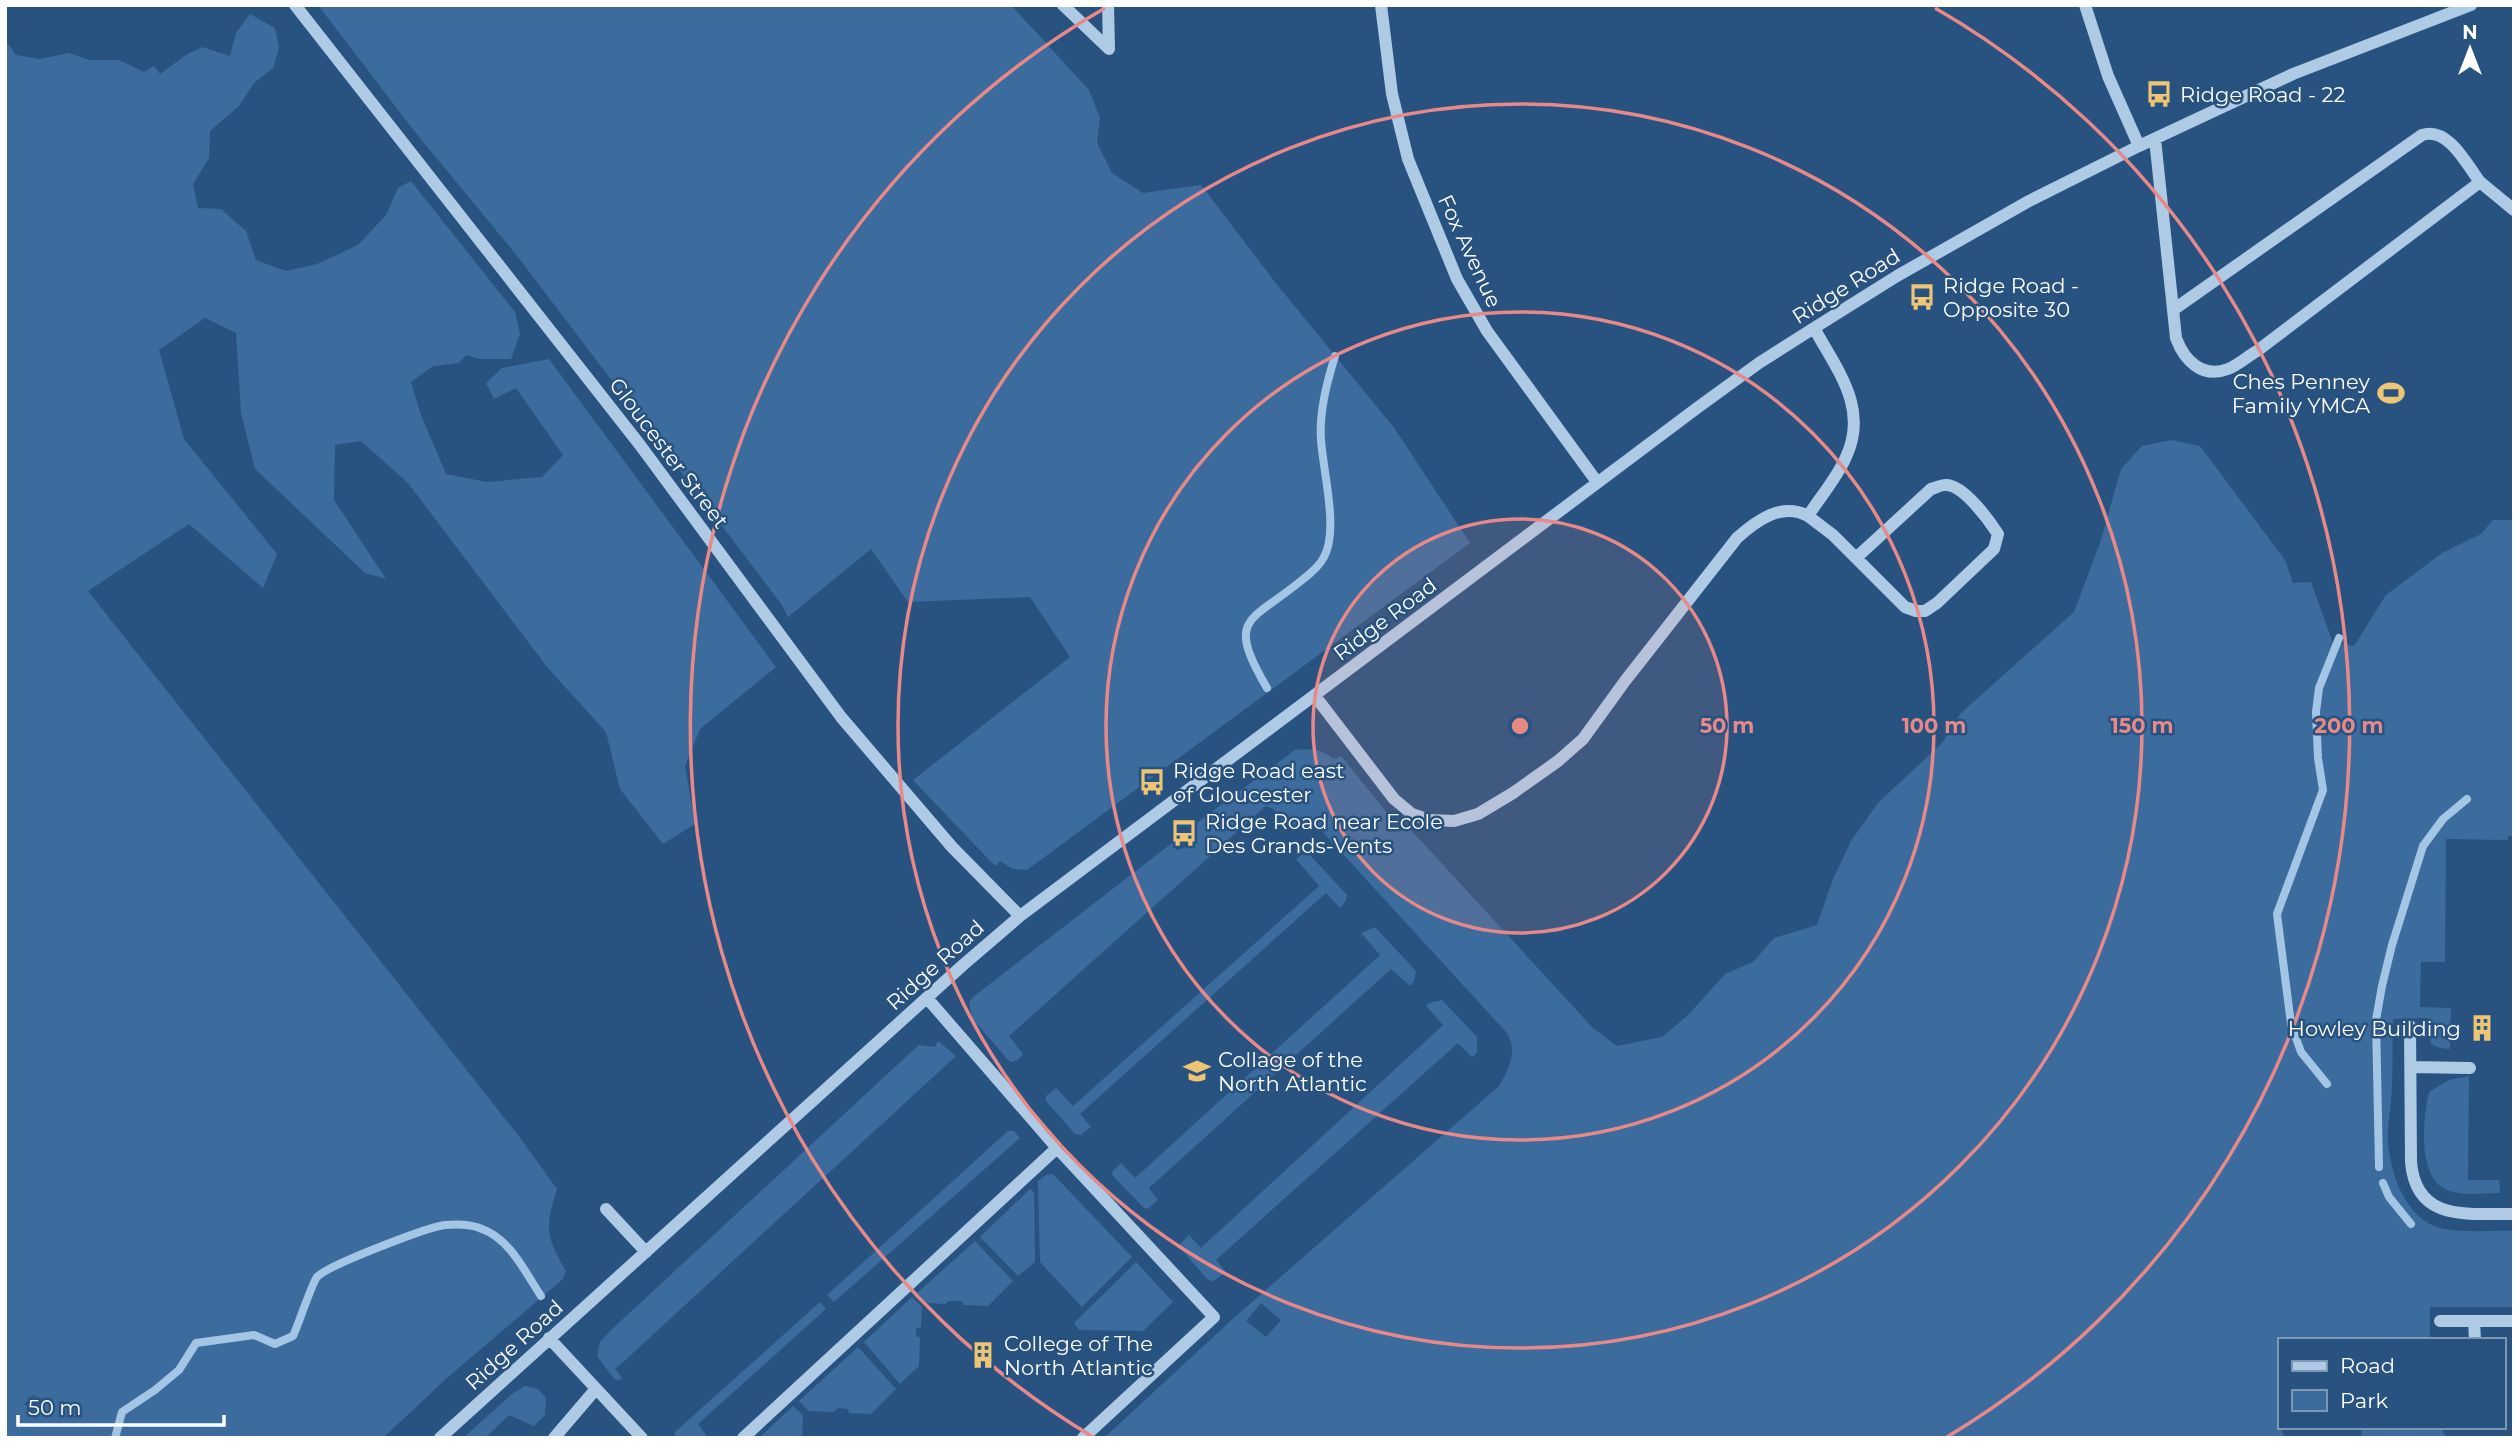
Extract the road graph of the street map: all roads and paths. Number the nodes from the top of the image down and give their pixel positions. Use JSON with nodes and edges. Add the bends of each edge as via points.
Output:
{"nodes":[{"id":1,"x":295,"y":5,"type":"edge"},
{"id":2,"x":1063,"y":5,"type":"edge"},
{"id":3,"x":1108,"y":5,"type":"edge"},
{"id":4,"x":1381,"y":5,"type":"edge"},
{"id":5,"x":2085,"y":5,"type":"edge"},
{"id":6,"x":2470,"y":5,"type":"edge"},
{"id":7,"x":2155,"y":139,"type":"junction"},
{"id":8,"x":2139,"y":146,"type":"junction"},
{"id":9,"x":2480,"y":182,"type":"junction"},
{"id":10,"x":2514,"y":210,"type":"edge"},
{"id":11,"x":2173,"y":310,"type":"junction"},
{"id":12,"x":1814,"y":328,"type":"junction"},
{"id":13,"x":1597,"y":482,"type":"junction"},
{"id":14,"x":1808,"y":516,"type":"junction"},
{"id":15,"x":1857,"y":557,"type":"junction"},
{"id":16,"x":1315,"y":696,"type":"junction"},
{"id":17,"x":1020,"y":916,"type":"junction"},
{"id":18,"x":926,"y":998,"type":"junction"},
{"id":19,"x":2410,"y":1026,"type":"dead end"},
{"id":20,"x":2410,"y":1067,"type":"junction"},
{"id":21,"x":2470,"y":1068,"type":"dead end"},
{"id":22,"x":1057,"y":1148,"type":"junction"},
{"id":23,"x":606,"y":1209,"type":"dead end"},
{"id":24,"x":2514,"y":1214,"type":"edge"},
{"id":25,"x":646,"y":1252,"type":"junction"},
{"id":26,"x":2440,"y":1321,"type":"dead end"},
{"id":27,"x":2474,"y":1321,"type":"junction"},
{"id":28,"x":2514,"y":1321,"type":"edge"},
{"id":29,"x":549,"y":1338,"type":"junction"},
{"id":30,"x":2474,"y":1338,"type":"edge"},
{"id":31,"x":596,"y":1390,"type":"junction"},
{"id":32,"x":440,"y":1438,"type":"edge"},
{"id":33,"x":554,"y":1438,"type":"edge"},
{"id":34,"x":642,"y":1438,"type":"edge"},
{"id":35,"x":743,"y":1438,"type":"edge"},
{"id":36,"x":1083,"y":1438,"type":"edge"}],
"edges":[{"from":1,"to":17,"type":"street","name":"Gloucester Street","via":[[640,445],[841,717],[952,847]]},
{"from":2,"to":3,"type":"street","via":[[1109,49]]},
{"from":4,"to":13,"type":"street","name":"Fox Avenue","via":[[1392,94],[1408,159],[1457,279],[1487,331]]},
{"from":5,"to":8,"type":"street","via":[[2108,76]]},
{"from":6,"to":7,"type":"street","name":"Ridge Road","via":[[2293,74]]},
{"from":7,"to":8,"type":"street","name":"Ridge Road"},
{"from":7,"to":11,"type":"street"},
{"from":8,"to":12,"type":"street","name":"Ridge Road","via":[[2029,201]]},
{"from":9,"to":10,"type":"street"},
{"from":9,"to":11,"type":"street","via":[[2445,137],[2430,132],[2422,135]]},
{"from":9,"to":11,"type":"street","via":[[2227,370],[2204,370],[2185,358],[2175,338]]},
{"from":12,"to":13,"type":"street","name":"Ridge Road"},
{"from":12,"to":14,"type":"street","via":[[1850,395],[1855,429],[1845,459]]},
{"from":13,"to":16,"type":"street","name":"Ridge Road"},
{"from":14,"to":15,"type":"street"},
{"from":14,"to":16,"type":"street","via":[[1797,510],[1774,513],[1737,538],[1583,739],[1478,814],[1454,821],[1412,814],[1394,799]]},
{"from":15,"to":15,"type":"street","via":[[1905,607],[1925,611],[1994,549],[1997,534],[1959,488],[1945,484],[1931,489]]},
{"from":16,"to":17,"type":"street","name":"Ridge Road"},
{"from":17,"to":18,"type":"street","name":"Ridge Road"},
{"from":18,"to":22,"type":"street"},
{"from":18,"to":25,"type":"street","name":"Ridge Road"},
{"from":19,"to":20,"type":"street"},
{"from":20,"to":21,"type":"street"},
{"from":20,"to":24,"type":"street","via":[[2412,1175],[2427,1201],[2449,1213]]},
{"from":22,"to":35,"type":"street"},
{"from":22,"to":36,"type":"street","via":[[1214,1317]]},
{"from":23,"to":25,"type":"street"},
{"from":25,"to":29,"type":"street","name":"Ridge Road"},
{"from":26,"to":27,"type":"street"},
{"from":27,"to":28,"type":"street"},
{"from":27,"to":30,"type":"street"},
{"from":29,"to":31,"type":"street"},
{"from":29,"to":32,"type":"street","name":"Ridge Road"},
{"from":31,"to":33,"type":"street"},
{"from":31,"to":34,"type":"street"}]}
